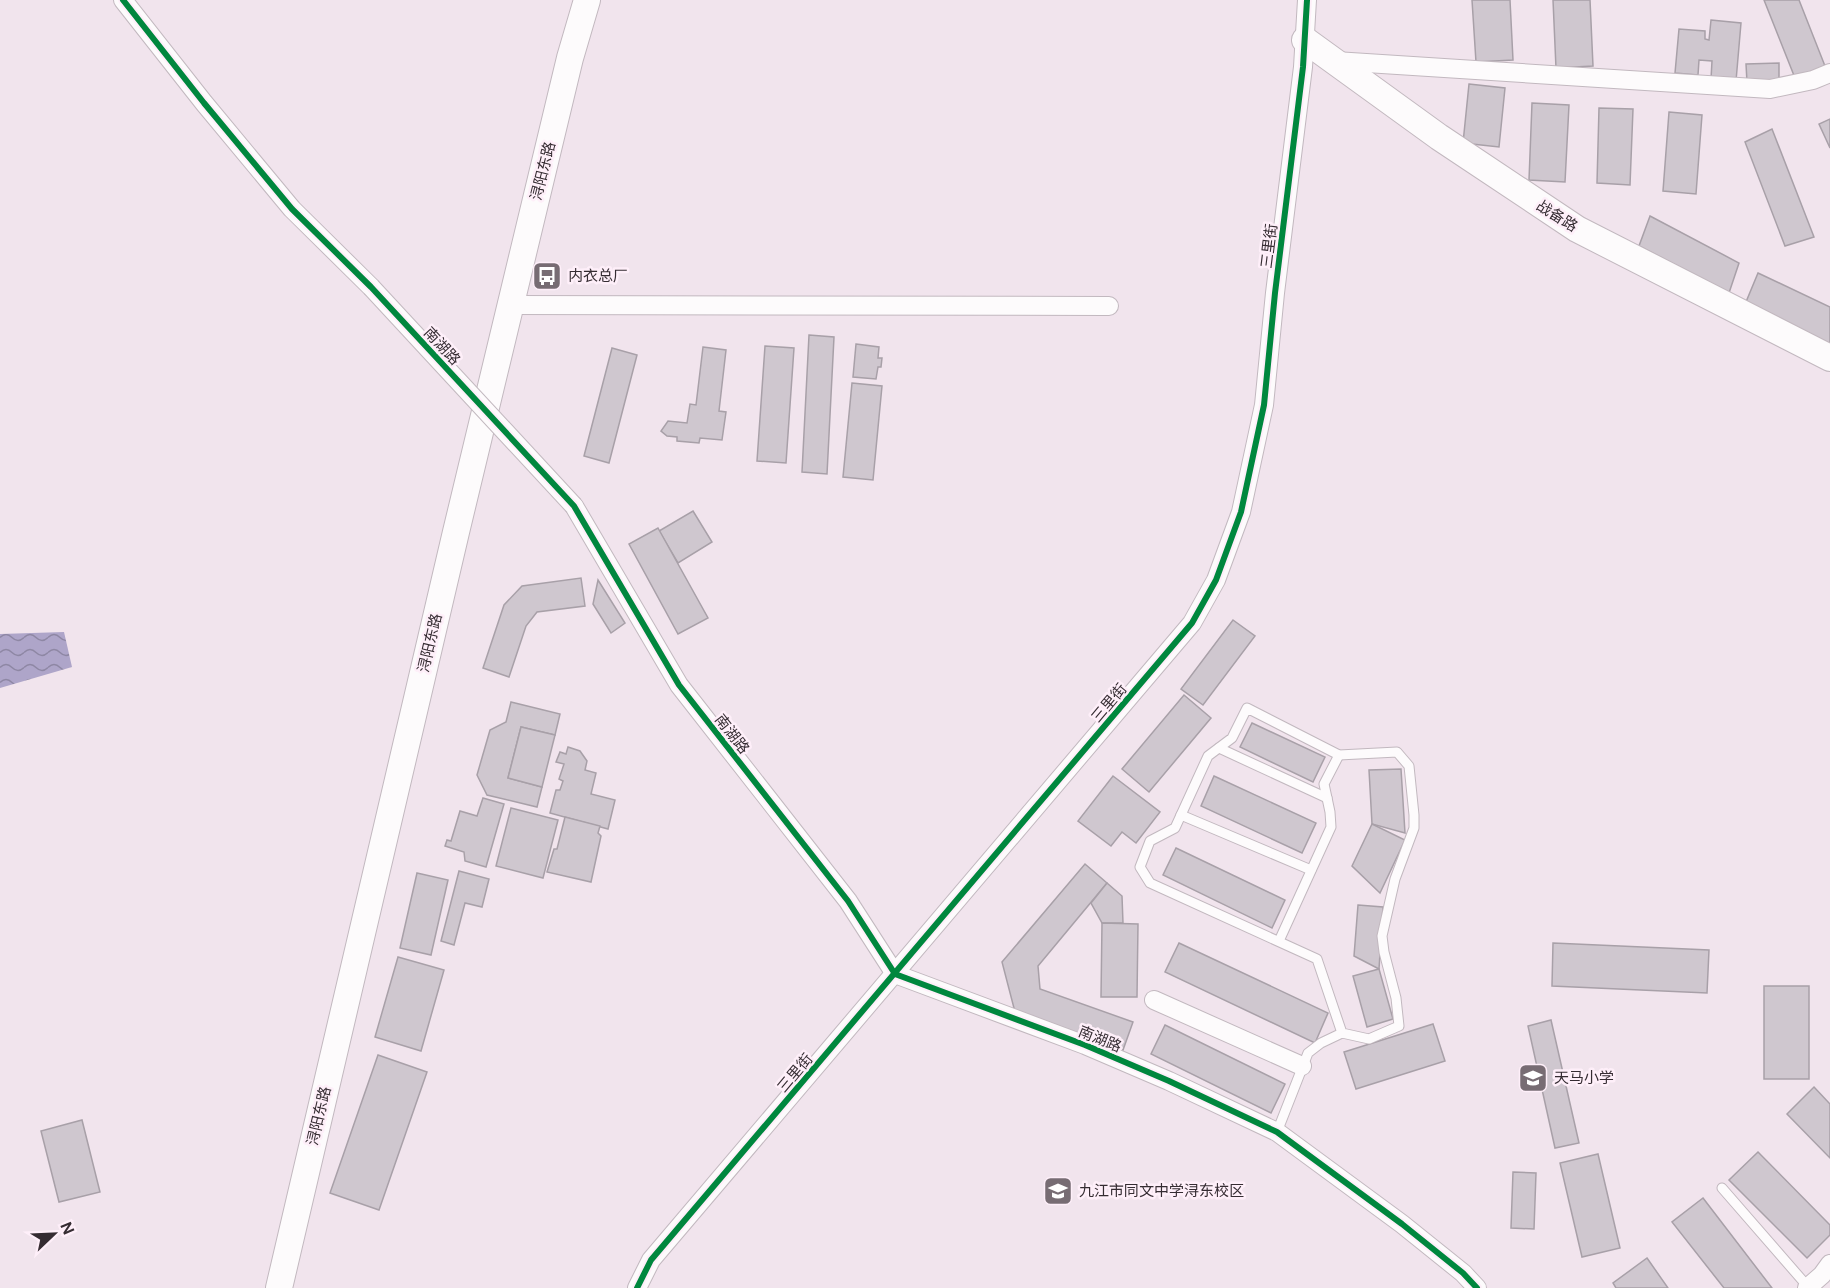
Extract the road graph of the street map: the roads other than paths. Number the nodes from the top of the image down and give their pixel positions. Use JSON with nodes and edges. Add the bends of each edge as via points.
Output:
{"nodes":[{"id":1,"x":123,"y":0,"type":"edge"},
{"id":2,"x":587,"y":0,"type":"edge"},
{"id":3,"x":1307,"y":0,"type":"edge"},
{"id":4,"x":1305,"y":40,"type":"junction"},
{"id":5,"x":1334,"y":61,"type":"junction"},
{"id":6,"x":1830,"y":73,"type":"edge"},
{"id":7,"x":511,"y":305,"type":"junction"},
{"id":8,"x":1109,"y":306,"type":"dead end"},
{"id":9,"x":1830,"y":358,"type":"edge"},
{"id":10,"x":1219,"y":748,"type":"junction"},
{"id":11,"x":1339,"y":755,"type":"junction"},
{"id":12,"x":1327,"y":798,"type":"junction"},
{"id":13,"x":1181,"y":815,"type":"junction"},
{"id":14,"x":1311,"y":870,"type":"junction"},
{"id":15,"x":1279,"y":941,"type":"junction"},
{"id":16,"x":895,"y":975,"type":"junction"},
{"id":17,"x":1154,"y":1000,"type":"dead end"},
{"id":18,"x":1342,"y":1033,"type":"junction"},
{"id":19,"x":1302,"y":1066,"type":"junction"},
{"id":20,"x":1277,"y":1132,"type":"junction"},
{"id":21,"x":1722,"y":1188,"type":"dead end"},
{"id":22,"x":1830,"y":1264,"type":"edge"},
{"id":23,"x":279,"y":1288,"type":"edge"},
{"id":24,"x":637,"y":1288,"type":"edge"},
{"id":25,"x":1477,"y":1288,"type":"edge"},
{"id":26,"x":1808,"y":1288,"type":"edge"}],
"edges":[{"from":1,"to":16,"type":"street","name":"南湖路","bridge":true,"via":[[292,209],[371,287],[574,506],[679,685],[848,901]]},
{"from":2,"to":7,"type":"main road","name":"浔阳东路"},
{"from":3,"to":4,"type":"street","name":"三里街"},
{"from":4,"to":5,"type":"main road","name":"战备路"},
{"from":4,"to":16,"type":"street","name":"三里街","via":[[1264,405],[1241,512],[1216,580],[1192,623]]},
{"from":5,"to":6,"type":"street","via":[[1770,89]]},
{"from":5,"to":9,"type":"main road","name":"战备路","via":[[1577,229]]},
{"from":7,"to":8,"type":"street"},
{"from":7,"to":23,"type":"main road","name":"浔阳东路"},
{"from":10,"to":11,"type":"lane","via":[[1232,738],[1247,708]]},
{"from":10,"to":12,"type":"lane"},
{"from":10,"to":13,"type":"lane","via":[[1208,756]]},
{"from":11,"to":12,"type":"lane","via":[[1324,784]]},
{"from":11,"to":18,"type":"lane","via":[[1397,752],[1409,766],[1414,815],[1414,828],[1395,879],[1382,936],[1399,1026],[1368,1039]]},
{"from":12,"to":14,"type":"lane","via":[[1330,827]]},
{"from":13,"to":14,"type":"lane"},
{"from":13,"to":15,"type":"lane","via":[[1175,828],[1150,841],[1140,867],[1150,883]]},
{"from":14,"to":15,"type":"lane"},
{"from":15,"to":18,"type":"lane","via":[[1317,958]]},
{"from":16,"to":20,"type":"street","name":"南湖路","via":[[1085,1045]]},
{"from":16,"to":24,"type":"street","name":"三里街","via":[[651,1260]]},
{"from":17,"to":19,"type":"street"},
{"from":18,"to":19,"type":"lane","via":[[1308,1053]]},
{"from":19,"to":20,"type":"lane"},
{"from":20,"to":25,"type":"street","name":"南湖路","via":[[1402,1224]]},
{"from":21,"to":26,"type":"lane"},
{"from":22,"to":26,"type":"street"}]}
